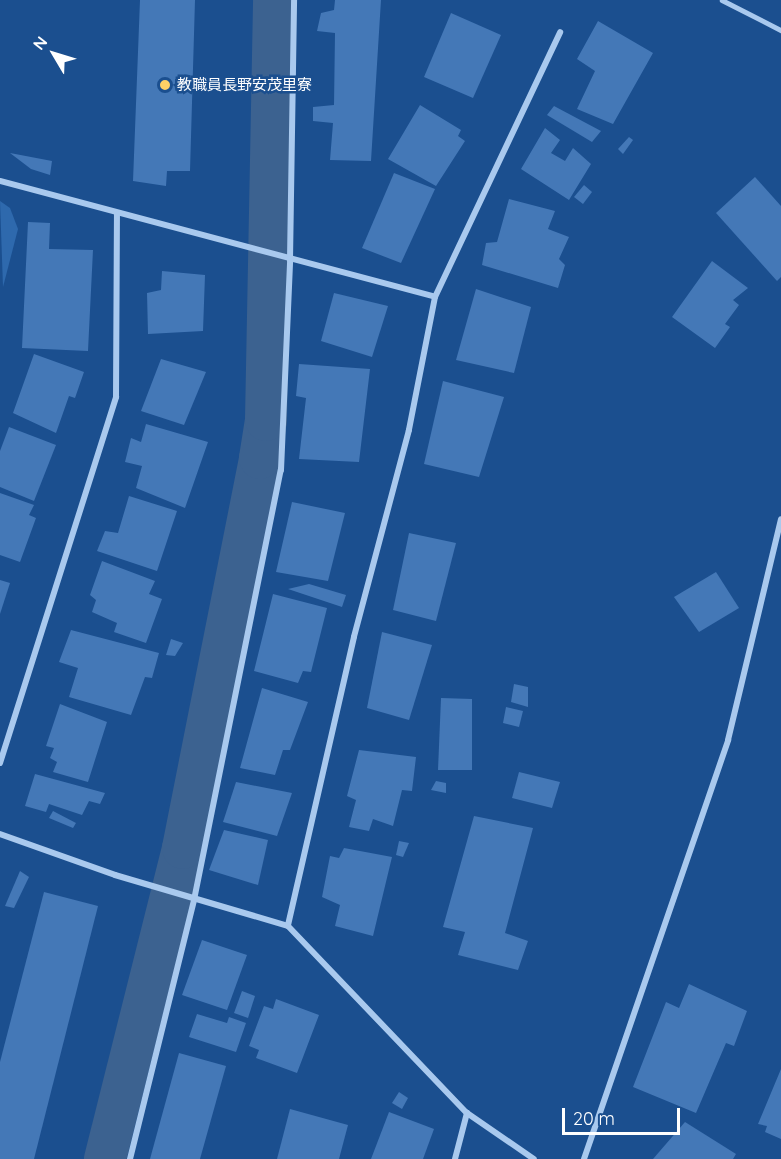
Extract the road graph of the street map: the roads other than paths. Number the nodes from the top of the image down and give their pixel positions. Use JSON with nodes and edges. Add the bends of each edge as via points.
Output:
{"nodes":[{"id":1,"x":294,"y":0,"type":"edge"},
{"id":2,"x":722,"y":0,"type":"edge"},
{"id":3,"x":781,"y":30,"type":"edge"},
{"id":4,"x":560,"y":32,"type":"dead end"},
{"id":5,"x":0,"y":182,"type":"edge"},
{"id":6,"x":117,"y":214,"type":"junction"},
{"id":7,"x":290,"y":260,"type":"junction"},
{"id":8,"x":435,"y":297,"type":"junction"},
{"id":9,"x":781,"y":519,"type":"edge"},
{"id":10,"x":0,"y":763,"type":"edge"},
{"id":11,"x":0,"y":834,"type":"edge"},
{"id":12,"x":194,"y":900,"type":"junction"},
{"id":13,"x":288,"y":926,"type":"junction"},
{"id":14,"x":468,"y":1113,"type":"junction"},
{"id":15,"x":130,"y":1159,"type":"edge"},
{"id":16,"x":455,"y":1159,"type":"edge"},
{"id":17,"x":534,"y":1159,"type":"edge"},
{"id":18,"x":584,"y":1159,"type":"edge"}],
"edges":[{"from":1,"to":7,"type":"street"},
{"from":2,"to":3,"type":"lane"},
{"from":4,"to":8,"type":"street"},
{"from":5,"to":6,"type":"street"},
{"from":6,"to":7,"type":"street"},
{"from":6,"to":10,"type":"street","via":[[116,397]]},
{"from":7,"to":8,"type":"street"},
{"from":7,"to":12,"type":"street","via":[[281,470]]},
{"from":8,"to":13,"type":"street","via":[[409,429],[354,638]]},
{"from":9,"to":18,"type":"street","via":[[728,740]]},
{"from":11,"to":12,"type":"street"},
{"from":12,"to":13,"type":"street"},
{"from":12,"to":15,"type":"street"},
{"from":13,"to":14,"type":"street"},
{"from":14,"to":16,"type":"street"},
{"from":14,"to":17,"type":"street"}]}
